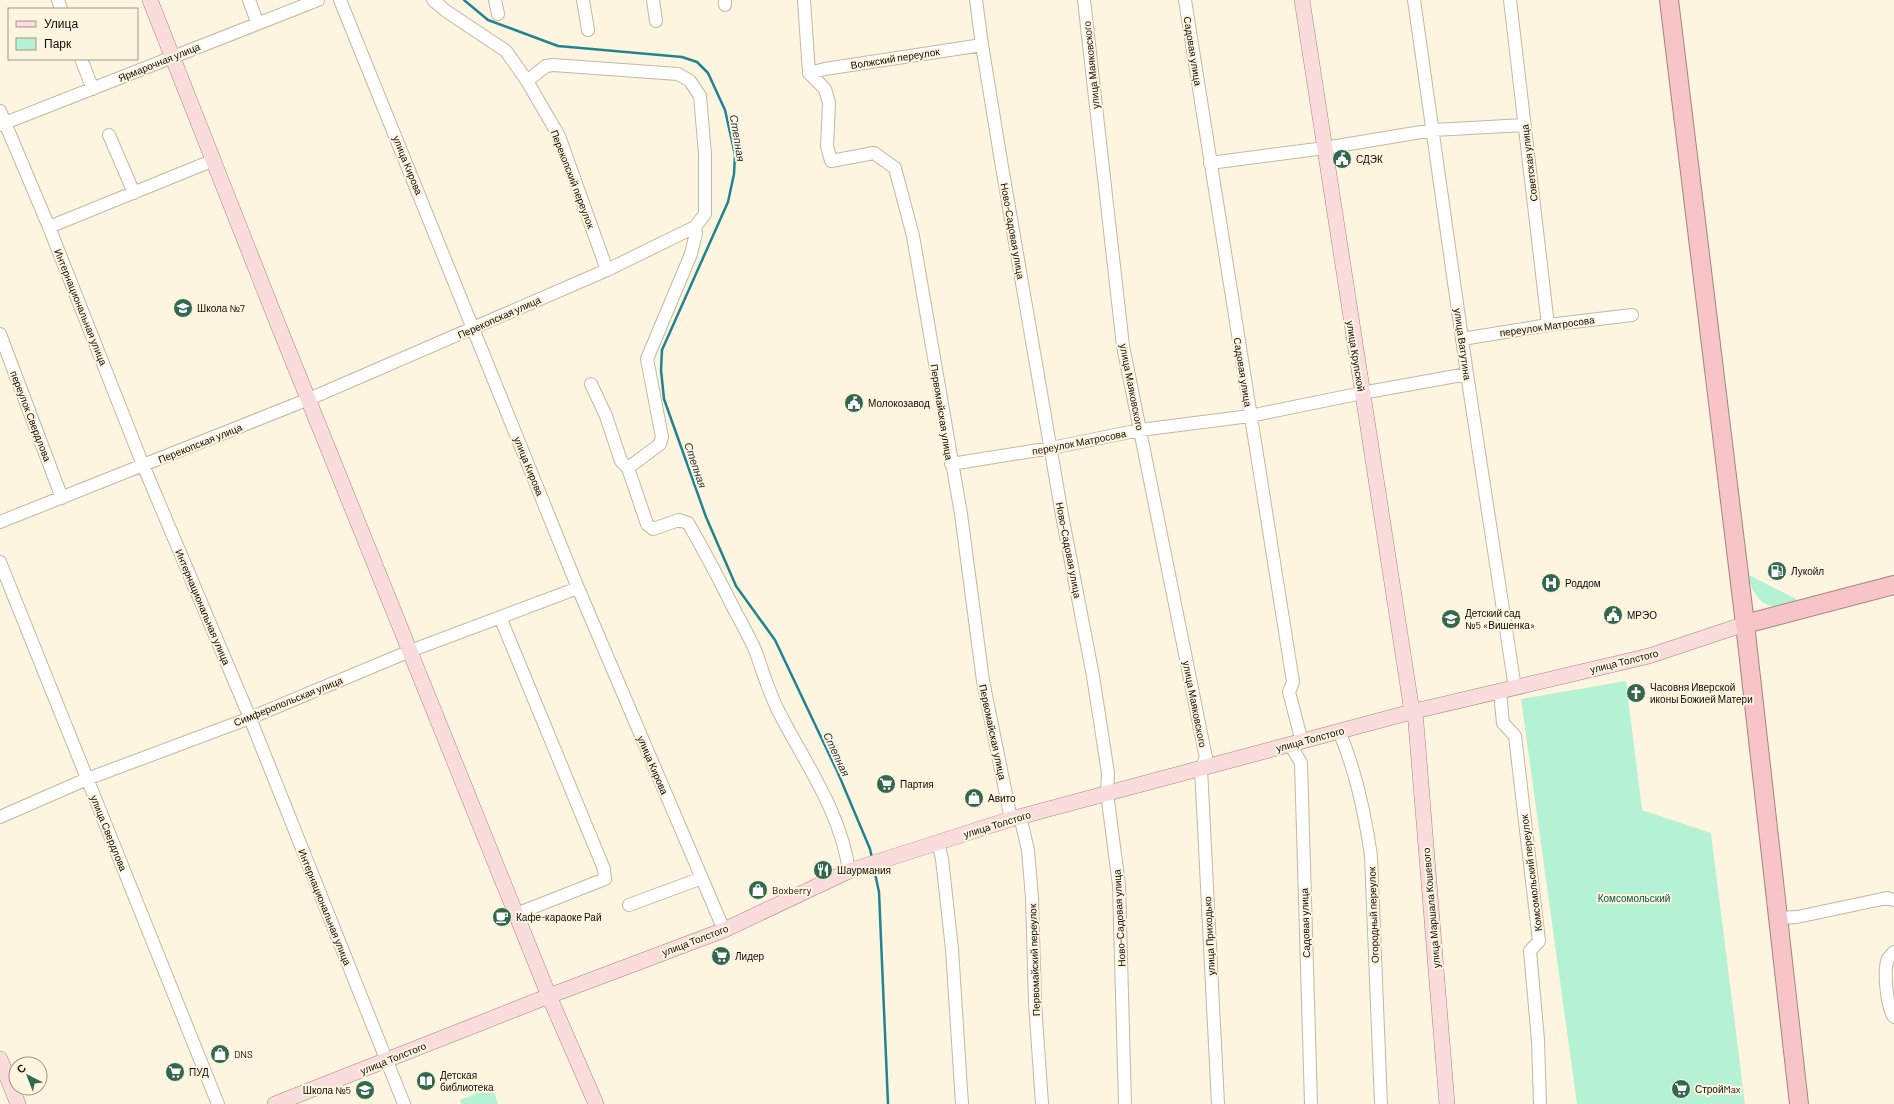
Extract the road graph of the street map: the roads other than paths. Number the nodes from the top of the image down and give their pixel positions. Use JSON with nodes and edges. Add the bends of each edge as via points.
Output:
{"nodes":[{"id":1,"x":150,"y":0,"type":"edge"},
{"id":2,"x":249,"y":0,"type":"edge"},
{"id":3,"x":318,"y":0,"type":"edge"},
{"id":4,"x":340,"y":0,"type":"edge"},
{"id":5,"x":433,"y":0,"type":"edge"},
{"id":6,"x":495,"y":0,"type":"edge"},
{"id":7,"x":583,"y":0,"type":"edge"},
{"id":8,"x":653,"y":0,"type":"edge"},
{"id":9,"x":804,"y":0,"type":"edge"},
{"id":10,"x":976,"y":0,"type":"edge"},
{"id":11,"x":1084,"y":0,"type":"edge"},
{"id":12,"x":1185,"y":0,"type":"edge"},
{"id":13,"x":1302,"y":0,"type":"edge"},
{"id":14,"x":1414,"y":0,"type":"edge"},
{"id":15,"x":1510,"y":0,"type":"edge"},
{"id":16,"x":1669,"y":0,"type":"edge"},
{"id":17,"x":498,"y":14,"type":"dead end"},
{"id":18,"x":656,"y":21,"type":"dead end"},
{"id":19,"x":257,"y":22,"type":"junction"},
{"id":20,"x":588,"y":30,"type":"dead end"},
{"id":21,"x":982,"y":45,"type":"junction"},
{"id":22,"x":172,"y":56,"type":"junction"},
{"id":23,"x":81,"y":60,"type":"edge"},
{"id":24,"x":809,"y":73,"type":"junction"},
{"id":25,"x":527,"y":81,"type":"junction"},
{"id":26,"x":93,"y":88,"type":"junction"},
{"id":27,"x":0,"y":111,"type":"edge"},
{"id":28,"x":2,"y":124,"type":"edge"},
{"id":29,"x":1525,"y":126,"type":"junction"},
{"id":30,"x":1433,"y":130,"type":"junction"},
{"id":31,"x":109,"y":135,"type":"dead end"},
{"id":32,"x":1325,"y":148,"type":"junction"},
{"id":33,"x":214,"y":160,"type":"junction"},
{"id":34,"x":1210,"y":163,"type":"junction"},
{"id":35,"x":134,"y":193,"type":"junction"},
{"id":36,"x":49,"y":227,"type":"junction"},
{"id":37,"x":695,"y":227,"type":"junction"},
{"id":38,"x":607,"y":270,"type":"junction"},
{"id":39,"x":1632,"y":315,"type":"dead end"},
{"id":40,"x":1548,"y":325,"type":"junction"},
{"id":41,"x":473,"y":329,"type":"junction"},
{"id":42,"x":0,"y":334,"type":"edge"},
{"id":43,"x":1462,"y":339,"type":"junction"},
{"id":44,"x":1467,"y":374,"type":"junction"},
{"id":45,"x":591,"y":384,"type":"dead end"},
{"id":46,"x":1362,"y":393,"type":"junction"},
{"id":47,"x":309,"y":399,"type":"junction"},
{"id":48,"x":1250,"y":416,"type":"junction"},
{"id":49,"x":1140,"y":430,"type":"junction"},
{"id":50,"x":1051,"y":448,"type":"junction"},
{"id":51,"x":951,"y":464,"type":"junction"},
{"id":52,"x":143,"y":466,"type":"junction"},
{"id":53,"x":628,"y":468,"type":"junction"},
{"id":54,"x":62,"y":498,"type":"junction"},
{"id":55,"x":0,"y":522,"type":"edge"},
{"id":56,"x":0,"y":562,"type":"edge"},
{"id":57,"x":1894,"y":585,"type":"edge"},
{"id":58,"x":578,"y":588,"type":"junction"},
{"id":59,"x":500,"y":617,"type":"junction"},
{"id":60,"x":1745,"y":624,"type":"junction"},
{"id":61,"x":410,"y":651,"type":"junction"},
{"id":62,"x":1515,"y":688,"type":"junction"},
{"id":63,"x":1500,"y":692,"type":"junction"},
{"id":64,"x":1414,"y":712,"type":"junction"},
{"id":65,"x":250,"y":718,"type":"junction"},
{"id":66,"x":1339,"y":731,"type":"junction"},
{"id":67,"x":1296,"y":743,"type":"junction"},
{"id":68,"x":1201,"y":768,"type":"junction"},
{"id":69,"x":88,"y":779,"type":"junction"},
{"id":70,"x":1107,"y":793,"type":"junction"},
{"id":71,"x":0,"y":817,"type":"edge"},
{"id":72,"x":1015,"y":818,"type":"junction"},
{"id":73,"x":938,"y":842,"type":"junction"},
{"id":74,"x":852,"y":870,"type":"junction"},
{"id":75,"x":702,"y":878,"type":"junction"},
{"id":76,"x":1894,"y":900,"type":"edge"},
{"id":77,"x":629,"y":905,"type":"dead end"},
{"id":78,"x":516,"y":914,"type":"junction"},
{"id":79,"x":1778,"y":918,"type":"junction"},
{"id":80,"x":724,"y":930,"type":"junction"},
{"id":81,"x":1894,"y":952,"type":"edge"},
{"id":82,"x":1891,"y":992,"type":"edge"},
{"id":83,"x":549,"y":996,"type":"junction"},
{"id":84,"x":1894,"y":1017,"type":"edge"},
{"id":85,"x":0,"y":1059,"type":"edge"},
{"id":86,"x":386,"y":1061,"type":"junction"},
{"id":87,"x":18,"y":1104,"type":"edge"},
{"id":88,"x":218,"y":1104,"type":"edge"},
{"id":89,"x":275,"y":1104,"type":"edge"},
{"id":90,"x":404,"y":1104,"type":"edge"},
{"id":91,"x":596,"y":1104,"type":"edge"},
{"id":92,"x":962,"y":1104,"type":"edge"},
{"id":93,"x":1042,"y":1104,"type":"edge"},
{"id":94,"x":1125,"y":1104,"type":"edge"},
{"id":95,"x":1218,"y":1104,"type":"edge"},
{"id":96,"x":1310,"y":1104,"type":"edge"},
{"id":97,"x":1380,"y":1104,"type":"edge"},
{"id":98,"x":1447,"y":1104,"type":"edge"},
{"id":99,"x":1540,"y":1104,"type":"edge"},
{"id":100,"x":1799,"y":1104,"type":"edge"}],
"edges":[{"from":1,"to":22,"type":"main road"},
{"from":2,"to":19,"type":"street"},
{"from":3,"to":19,"type":"street","name":"Ярмарочная улица"},
{"from":4,"to":41,"type":"street","name":"улица Кирова"},
{"from":5,"to":25,"type":"street","name":"Перекопский переулок","via":[[446,12],[506,51]]},
{"from":6,"to":17,"type":"street"},
{"from":7,"to":20,"type":"street"},
{"from":8,"to":18,"type":"street"},
{"from":9,"to":24,"type":"street"},
{"from":10,"to":21,"type":"street","name":"Ново-Садовая улица"},
{"from":11,"to":49,"type":"street","name":"улица Маяковского","via":[[1123,346]]},
{"from":12,"to":34,"type":"street","name":"Садовая улица"},
{"from":13,"to":32,"type":"main road","name":"улица Крупской"},
{"from":14,"to":30,"type":"street","name":"улица Ватутина"},
{"from":15,"to":29,"type":"street","name":"Советская улица"},
{"from":16,"to":60,"type":"highway"},
{"from":19,"to":22,"type":"street","name":"Ярмарочная улица"},
{"from":21,"to":24,"type":"street","name":"Волжский переулок"},
{"from":21,"to":50,"type":"street","name":"Ново-Садовая улица"},
{"from":22,"to":26,"type":"street","name":"Ярмарочная улица"},
{"from":22,"to":33,"type":"main road"},
{"from":23,"to":26,"type":"street"},
{"from":24,"to":51,"type":"street","name":"Первомайская улица","via":[[825,89],[829,103],[827,146],[831,161],[874,154],[895,168],[913,236]]},
{"from":25,"to":37,"type":"street","via":[[546,66],[553,65],[678,74],[690,81],[700,96],[706,175],[705,214]]},
{"from":25,"to":38,"type":"street","name":"Перекопский переулок","via":[[559,136]]},
{"from":26,"to":28,"type":"street","name":"Ярмарочная улица"},
{"from":27,"to":28,"type":"street","name":"Интернациональная улица"},
{"from":28,"to":36,"type":"street","name":"Интернациональная улица"},
{"from":29,"to":30,"type":"street"},
{"from":29,"to":40,"type":"street","name":"Советская улица"},
{"from":30,"to":32,"type":"street"},
{"from":30,"to":43,"type":"street","name":"улица Ватутина"},
{"from":31,"to":35,"type":"street"},
{"from":32,"to":34,"type":"street"},
{"from":32,"to":46,"type":"main road","name":"улица Крупской"},
{"from":33,"to":35,"type":"street"},
{"from":33,"to":47,"type":"main road"},
{"from":34,"to":48,"type":"street","name":"Садовая улица"},
{"from":35,"to":36,"type":"street"},
{"from":36,"to":52,"type":"street","name":"Интернациональная улица"},
{"from":37,"to":38,"type":"street","name":"Перекопская улица"},
{"from":37,"to":53,"type":"street","via":[[691,254],[647,359],[662,437],[660,444]]},
{"from":38,"to":41,"type":"street","name":"Перекопская улица"},
{"from":39,"to":40,"type":"street","name":"переулок Матросова"},
{"from":40,"to":43,"type":"street","name":"переулок Матросова"},
{"from":41,"to":47,"type":"street","name":"Перекопская улица"},
{"from":41,"to":58,"type":"street","name":"улица Кирова"},
{"from":42,"to":54,"type":"street","name":"переулок Свердлова"},
{"from":43,"to":44,"type":"street","name":"улица Ватутина"},
{"from":44,"to":46,"type":"street","name":"переулок Матросова"},
{"from":44,"to":62,"type":"street","name":"улица Ватутина"},
{"from":45,"to":53,"type":"street","via":[[606,416],[621,460]]},
{"from":46,"to":48,"type":"street","name":"переулок Матросова"},
{"from":46,"to":64,"type":"main road","name":"улица Крупской"},
{"from":47,"to":52,"type":"street","name":"Перекопская улица"},
{"from":47,"to":61,"type":"main road"},
{"from":48,"to":49,"type":"street","name":"переулок Матросова"},
{"from":48,"to":67,"type":"street","name":"Садовая улица","via":[[1293,682],[1290,692]]},
{"from":49,"to":50,"type":"street","name":"переулок Матросова"},
{"from":49,"to":68,"type":"street","name":"улица Маяковского","via":[[1206,758]]},
{"from":50,"to":51,"type":"street","name":"переулок Матросова"},
{"from":50,"to":70,"type":"street","name":"Ново-Садовая улица","via":[[1093,676],[1108,773]]},
{"from":51,"to":72,"type":"street","name":"Первомайская улица","via":[[983,681]]},
{"from":52,"to":54,"type":"street","name":"Перекопская улица"},
{"from":52,"to":65,"type":"street","name":"Интернациональная улица"},
{"from":53,"to":74,"type":"street","via":[[647,524],[653,529],[679,520],[688,523],[706,553],[755,651],[760,669],[781,716],[830,806]]},
{"from":54,"to":55,"type":"street","name":"Перекопская улица"},
{"from":56,"to":69,"type":"street","name":"улица Свердлова"},
{"from":57,"to":60,"type":"highway"},
{"from":58,"to":59,"type":"street","name":"Симферопольская улица"},
{"from":58,"to":75,"type":"street","name":"улица Кирова"},
{"from":59,"to":61,"type":"street","name":"Симферопольская улица"},
{"from":59,"to":78,"type":"street","via":[[604,869],[605,879]]},
{"from":60,"to":62,"type":"main road","name":"улица Толстого","via":[[1649,656]]},
{"from":60,"to":79,"type":"highway"},
{"from":61,"to":65,"type":"street","name":"Симферопольская улица"},
{"from":61,"to":78,"type":"main road"},
{"from":62,"to":63,"type":"main road","name":"улица Толстого"},
{"from":63,"to":64,"type":"main road","name":"улица Толстого"},
{"from":63,"to":99,"type":"street","name":"Комсомольский переулок","via":[[1504,723],[1514,736],[1539,941],[1530,951],[1538,1040]]},
{"from":64,"to":66,"type":"main road","name":"улица Толстого"},
{"from":64,"to":98,"type":"main road","name":"улица Маршала Кошевого"},
{"from":65,"to":69,"type":"street","name":"Симферопольская улица"},
{"from":65,"to":86,"type":"street","name":"Интернациональная улица"},
{"from":66,"to":67,"type":"main road","name":"улица Толстого"},
{"from":66,"to":97,"type":"street","name":"Огородный переулок","via":[[1363,810],[1371,856]]},
{"from":67,"to":68,"type":"main road","name":"улица Толстого"},
{"from":67,"to":96,"type":"street","name":"Садовая улица","via":[[1301,763]]},
{"from":68,"to":70,"type":"main road","name":"улица Толстого"},
{"from":68,"to":95,"type":"street","name":"улица Приходько"},
{"from":69,"to":71,"type":"street","name":"Симферопольская улица"},
{"from":69,"to":88,"type":"street","name":"улица Свердлова"},
{"from":70,"to":72,"type":"main road","name":"улица Толстого"},
{"from":70,"to":94,"type":"street","name":"Ново-Садовая улица","via":[[1119,885]]},
{"from":72,"to":73,"type":"main road","name":"улица Толстого"},
{"from":72,"to":93,"type":"street","name":"Первомайский переулок","via":[[1028,850],[1032,898],[1034,1003]]},
{"from":73,"to":74,"type":"main road","name":"улица Толстого"},
{"from":73,"to":92,"type":"street","via":[[952,949]]},
{"from":74,"to":80,"type":"main road","name":"улица Толстого"},
{"from":75,"to":77,"type":"street"},
{"from":75,"to":80,"type":"street","name":"улица Кирова"},
{"from":76,"to":79,"type":"street","via":[[1887,898],[1797,917]]},
{"from":78,"to":83,"type":"main road"},
{"from":79,"to":100,"type":"highway"},
{"from":80,"to":83,"type":"main road","name":"улица Толстого"},
{"from":81,"to":82,"type":"street","via":[[1888,959],[1885,974]]},
{"from":82,"to":84,"type":"street","via":[[1889,1009]]},
{"from":83,"to":86,"type":"main road","name":"улица Толстого"},
{"from":83,"to":91,"type":"main road"},
{"from":85,"to":87,"type":"main road"},
{"from":86,"to":89,"type":"main road","name":"улица Толстого"},
{"from":86,"to":90,"type":"street","name":"Интернациональная улица"}]}
